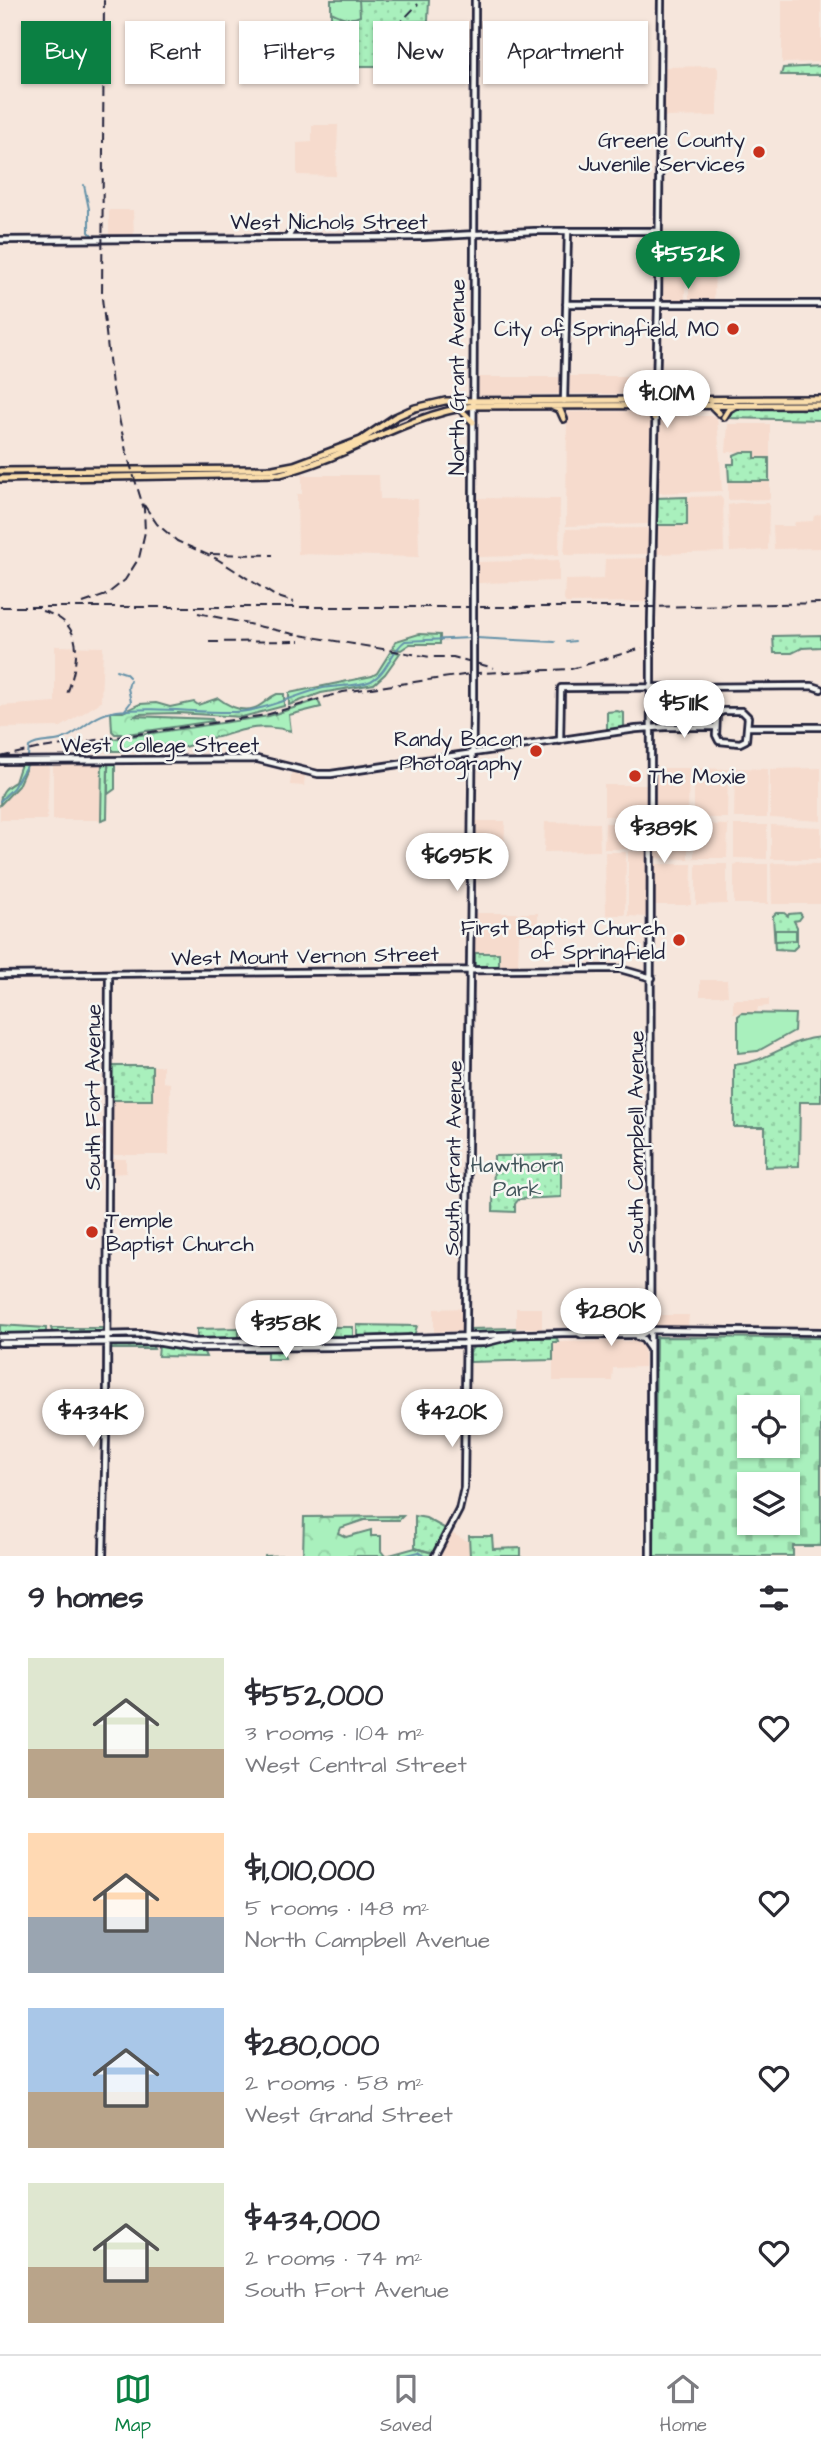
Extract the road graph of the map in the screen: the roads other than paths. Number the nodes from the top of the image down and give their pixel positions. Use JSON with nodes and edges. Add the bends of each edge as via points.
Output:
{"nodes":[{"id":1,"x":475,"y":0,"type":"edge"},
{"id":2,"x":661,"y":0,"type":"edge"},
{"id":3,"x":295,"y":226,"type":"dead end"},
{"id":4,"x":568,"y":231,"type":"junction"},
{"id":5,"x":657,"y":231,"type":"junction"},
{"id":6,"x":473,"y":233,"type":"junction"},
{"id":7,"x":285,"y":238,"type":"junction"},
{"id":8,"x":0,"y":240,"type":"edge"},
{"id":9,"x":566,"y":304,"type":"junction"},
{"id":10,"x":658,"y":304,"type":"junction"},
{"id":11,"x":821,"y":304,"type":"edge"},
{"id":12,"x":821,"y":399,"type":"edge"},
{"id":13,"x":564,"y":402,"type":"junction"},
{"id":14,"x":654,"y":402,"type":"junction"},
{"id":15,"x":724,"y":402,"type":"junction"},
{"id":16,"x":473,"y":403,"type":"junction"},
{"id":17,"x":667,"y":404,"type":"junction"},
{"id":18,"x":710,"y":404,"type":"junction"},
{"id":19,"x":739,"y":404,"type":"junction"},
{"id":20,"x":543,"y":405,"type":"junction"},
{"id":21,"x":821,"y":405,"type":"edge"},
{"id":22,"x":459,"y":408,"type":"junction"},
{"id":23,"x":654,"y":418,"type":"junction"},
{"id":24,"x":564,"y":419,"type":"dead end"},
{"id":25,"x":472,"y":422,"type":"junction"},
{"id":26,"x":0,"y":471,"type":"edge"},
{"id":27,"x":0,"y":479,"type":"edge"},
{"id":28,"x":651,"y":688,"type":"junction"},
{"id":29,"x":821,"y":689,"type":"edge"},
{"id":30,"x":716,"y":727,"type":"junction"},
{"id":31,"x":747,"y":727,"type":"junction"},
{"id":32,"x":821,"y":727,"type":"edge"},
{"id":33,"x":652,"y":728,"type":"junction"},
{"id":34,"x":560,"y":741,"type":"junction"},
{"id":35,"x":473,"y":753,"type":"junction"},
{"id":36,"x":0,"y":761,"type":"edge"},
{"id":37,"x":470,"y":970,"type":"junction"},
{"id":38,"x":109,"y":974,"type":"junction"},
{"id":39,"x":0,"y":975,"type":"edge"},
{"id":40,"x":652,"y":978,"type":"junction"},
{"id":41,"x":649,"y":1332,"type":"junction"},
{"id":42,"x":821,"y":1332,"type":"edge"},
{"id":43,"x":578,"y":1333,"type":"junction"},
{"id":44,"x":515,"y":1334,"type":"junction"},
{"id":45,"x":623,"y":1335,"type":"junction"},
{"id":46,"x":0,"y":1337,"type":"edge"},
{"id":47,"x":466,"y":1337,"type":"junction"},
{"id":48,"x":107,"y":1338,"type":"junction"},
{"id":49,"x":0,"y":1343,"type":"edge"},
{"id":50,"x":466,"y":1343,"type":"junction"},
{"id":51,"x":651,"y":1352,"type":"junction"},
{"id":52,"x":436,"y":1555,"type":"edge"},
{"id":53,"x":103,"y":1556,"type":"edge"},
{"id":54,"x":650,"y":1556,"type":"edge"}],
"edges":[{"from":1,"to":6,"type":"main road","name":"North Grant Avenue"},
{"from":2,"to":5,"type":"main road","name":"South Campbell Avenue"},
{"from":3,"to":7,"type":"main road"},
{"from":4,"to":5,"type":"main road","name":"West Nichols Street"},
{"from":4,"to":6,"type":"main road","name":"West Nichols Street"},
{"from":4,"to":9,"type":"main road"},
{"from":5,"to":10,"type":"main road","name":"South Campbell Avenue"},
{"from":6,"to":7,"type":"main road","name":"West Nichols Street"},
{"from":6,"to":16,"type":"main road","name":"North Grant Avenue"},
{"from":7,"to":8,"type":"main road","name":"West Nichols Street"},
{"from":9,"to":10,"type":"main road"},
{"from":9,"to":13,"type":"main road"},
{"from":10,"to":11,"type":"main road"},
{"from":10,"to":14,"type":"main road","name":"South Campbell Avenue"},
{"from":12,"to":15,"type":"main road"},
{"from":13,"to":14,"type":"main road"},
{"from":13,"to":16,"type":"main road"},
{"from":13,"to":20,"type":"main road"},
{"from":14,"to":15,"type":"main road"},
{"from":14,"to":17,"type":"main road"},
{"from":14,"to":23,"type":"main road","name":"South Campbell Avenue"},
{"from":15,"to":18,"type":"main road"},
{"from":15,"to":19,"type":"main road"},
{"from":16,"to":20,"type":"main road"},
{"from":16,"to":22,"type":"main road"},
{"from":16,"to":25,"type":"main road","name":"North Grant Avenue"},
{"from":16,"to":26,"type":"main road","via":[[445,401],[415,408],[361,440],[273,469]]},
{"from":17,"to":18,"type":"main road"},
{"from":17,"to":23,"type":"main road"},
{"from":18,"to":19,"type":"main road","via":[[722,415]]},
{"from":19,"to":21,"type":"main road"},
{"from":20,"to":24,"type":"main road","via":[[558,409]]},
{"from":22,"to":25,"type":"main road"},
{"from":22,"to":27,"type":"main road","via":[[281,474]]},
{"from":23,"to":28,"type":"main road","name":"South Campbell Avenue"},
{"from":25,"to":35,"type":"main road","name":"North Grant Avenue","bridge":true},
{"from":28,"to":29,"type":"main road"},
{"from":28,"to":33,"type":"main road","name":"South Campbell Avenue"},
{"from":28,"to":34,"type":"main road","via":[[561,688]]},
{"from":30,"to":31,"type":"main road","via":[[716,738],[724,743],[744,741]]},
{"from":30,"to":31,"type":"main road","via":[[719,713],[741,711],[747,716]]},
{"from":30,"to":33,"type":"main road","name":"West College Street"},
{"from":31,"to":32,"type":"main road"},
{"from":33,"to":34,"type":"main road","name":"West College Street"},
{"from":33,"to":40,"type":"main road","name":"South Campbell Avenue"},
{"from":34,"to":35,"type":"main road","name":"West College Street"},
{"from":35,"to":36,"type":"main road","name":"West College Street","via":[[327,774],[257,759]]},
{"from":35,"to":37,"type":"main road","name":"South Grant Avenue"},
{"from":37,"to":38,"type":"main road","name":"West Mount Vernon Street"},
{"from":37,"to":40,"type":"main road","name":"West Mount Vernon Street","via":[[615,969]]},
{"from":37,"to":47,"type":"main road","name":"South Grant Avenue"},
{"from":38,"to":39,"type":"main road","name":"West Mount Vernon Street"},
{"from":38,"to":48,"type":"main road","name":"South Fort Avenue"},
{"from":40,"to":41,"type":"main road","name":"South Campbell Avenue"},
{"from":41,"to":42,"type":"main road"},
{"from":41,"to":43,"type":"main road"},
{"from":41,"to":45,"type":"main road"},
{"from":41,"to":51,"type":"main road","name":"South Campbell Avenue"},
{"from":43,"to":44,"type":"main road"},
{"from":43,"to":45,"type":"main road"},
{"from":44,"to":47,"type":"main road"},
{"from":44,"to":50,"type":"main road","via":[[497,1342]]},
{"from":45,"to":51,"type":"main road","via":[[643,1339]]},
{"from":46,"to":48,"type":"main road"},
{"from":47,"to":48,"type":"main road","via":[[195,1342],[144,1334]]},
{"from":47,"to":50,"type":"main road","name":"South Grant Avenue"},
{"from":48,"to":49,"type":"main road"},
{"from":48,"to":50,"type":"main road","via":[[208,1348]]},
{"from":48,"to":53,"type":"main road","name":"South Fort Avenue"},
{"from":50,"to":52,"type":"main road","name":"South Grant Avenue","via":[[464,1497]]},
{"from":51,"to":54,"type":"main road","name":"South Campbell Avenue"}]}
